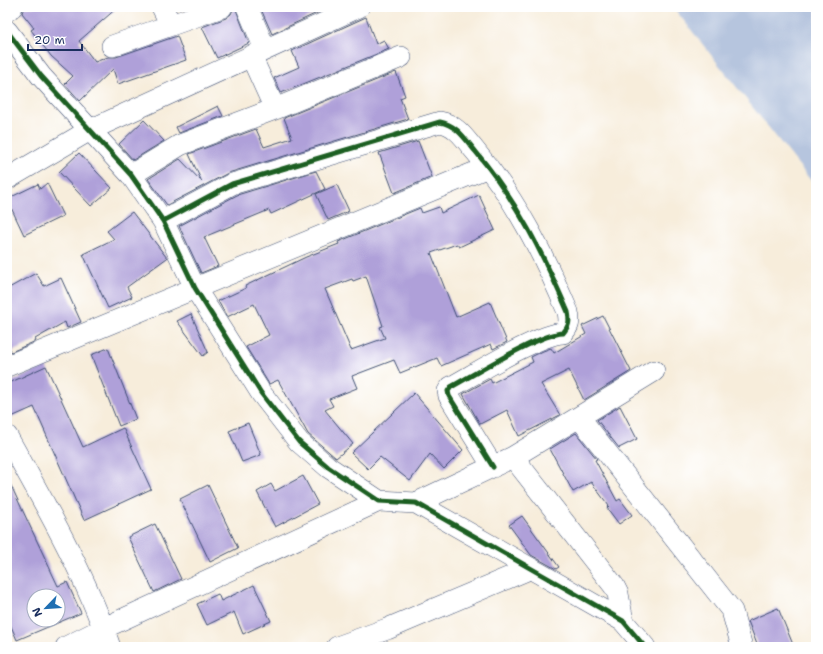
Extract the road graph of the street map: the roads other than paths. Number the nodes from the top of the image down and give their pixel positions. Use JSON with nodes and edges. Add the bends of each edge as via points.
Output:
{"nodes":[{"id":1,"x":12,"y":7,"type":"edge"},
{"id":2,"x":222,"y":7,"type":"edge"},
{"id":3,"x":247,"y":7,"type":"edge"},
{"id":4,"x":359,"y":7,"type":"edge"},
{"id":5,"x":7,"y":11,"type":"edge"},
{"id":6,"x":166,"y":16,"type":"edge"},
{"id":7,"x":7,"y":31,"type":"edge"},
{"id":8,"x":112,"y":46,"type":"dead end"},
{"id":9,"x":258,"y":53,"type":"junction"},
{"id":10,"x":401,"y":57,"type":"dead end"},
{"id":11,"x":274,"y":109,"type":"junction"},
{"id":12,"x":90,"y":130,"type":"junction"},
{"id":13,"x":488,"y":167,"type":"junction"},
{"id":14,"x":131,"y":175,"type":"junction"},
{"id":15,"x":7,"y":179,"type":"edge"},
{"id":16,"x":163,"y":221,"type":"junction"},
{"id":17,"x":195,"y":288,"type":"junction"},
{"id":18,"x":7,"y":366,"type":"edge"},
{"id":19,"x":654,"y":371,"type":"dead end"},
{"id":20,"x":580,"y":417,"type":"junction"},
{"id":21,"x":7,"y":436,"type":"edge"},
{"id":22,"x":513,"y":458,"type":"junction"},
{"id":23,"x":493,"y":466,"type":"junction"},
{"id":24,"x":379,"y":501,"type":"junction"},
{"id":25,"x":416,"y":503,"type":"junction"},
{"id":26,"x":529,"y":569,"type":"junction"},
{"id":27,"x":623,"y":621,"type":"junction"},
{"id":28,"x":104,"y":628,"type":"junction"},
{"id":29,"x":640,"y":646,"type":"edge"},
{"id":30,"x":66,"y":647,"type":"edge"},
{"id":31,"x":110,"y":647,"type":"edge"},
{"id":32,"x":337,"y":647,"type":"edge"},
{"id":33,"x":742,"y":647,"type":"edge"}],
"edges":[{"from":1,"to":5,"type":"street"},
{"from":2,"to":6,"type":"street"},
{"from":3,"to":9,"type":"street"},
{"from":4,"to":9,"type":"street"},
{"from":6,"to":8,"type":"street"},
{"from":7,"to":12,"type":"street","via":[[41,76]]},
{"from":9,"to":11,"type":"street"},
{"from":9,"to":12,"type":"street"},
{"from":10,"to":11,"type":"street"},
{"from":11,"to":14,"type":"street","via":[[180,145]]},
{"from":12,"to":14,"type":"street"},
{"from":12,"to":15,"type":"street"},
{"from":13,"to":16,"type":"street","via":[[458,131],[450,124],[440,122],[232,184]]},
{"from":13,"to":17,"type":"street"},
{"from":13,"to":23,"type":"street","via":[[520,212],[547,261],[570,321],[563,333],[554,334],[505,357],[448,391],[448,396]]},
{"from":14,"to":16,"type":"street"},
{"from":16,"to":17,"type":"street"},
{"from":17,"to":18,"type":"street"},
{"from":17,"to":24,"type":"street","via":[[261,394],[299,442],[328,467]]},
{"from":19,"to":20,"type":"street"},
{"from":20,"to":22,"type":"street"},
{"from":20,"to":33,"type":"street","via":[[732,611]]},
{"from":21,"to":28,"type":"street","via":[[63,537]]},
{"from":22,"to":23,"type":"street"},
{"from":22,"to":27,"type":"street","via":[[614,586]]},
{"from":23,"to":25,"type":"street"},
{"from":24,"to":25,"type":"street"},
{"from":24,"to":28,"type":"street"},
{"from":25,"to":26,"type":"street"},
{"from":26,"to":27,"type":"street"},
{"from":26,"to":32,"type":"street","via":[[387,629]]},
{"from":27,"to":29,"type":"street"},
{"from":28,"to":30,"type":"street"},
{"from":28,"to":31,"type":"street"}]}
